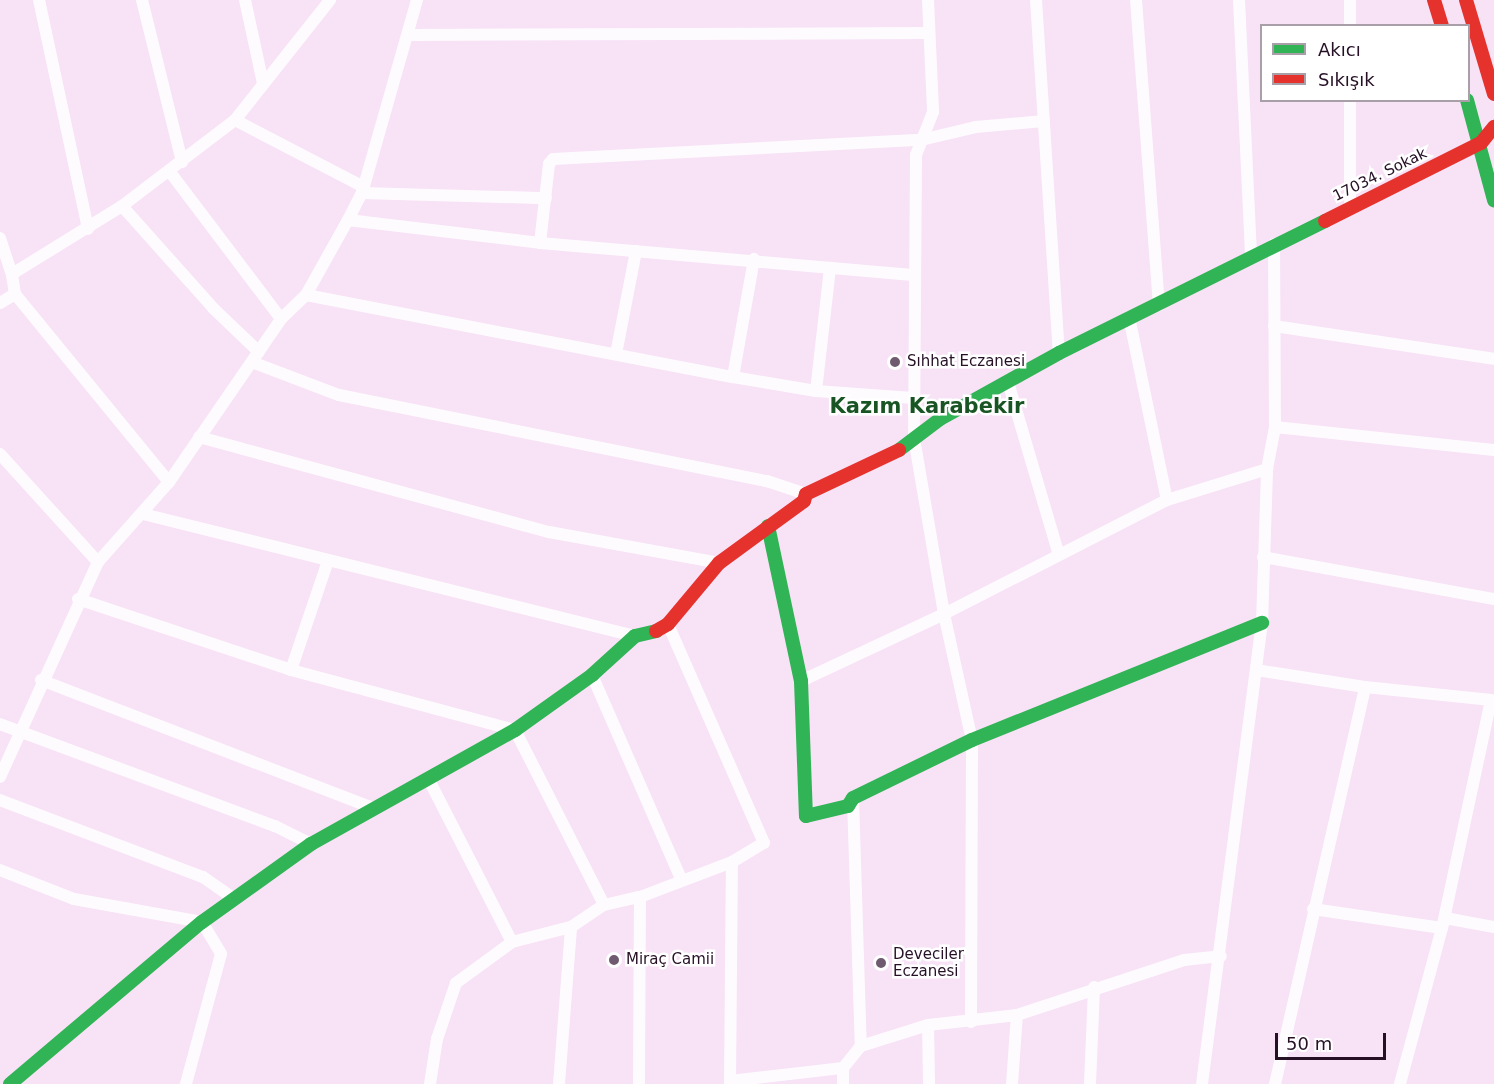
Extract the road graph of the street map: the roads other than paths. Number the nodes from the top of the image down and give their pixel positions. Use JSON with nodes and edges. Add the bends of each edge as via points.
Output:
{"nodes":[{"id":1,"x":39,"y":0,"type":"edge"},
{"id":2,"x":142,"y":0,"type":"edge"},
{"id":3,"x":245,"y":0,"type":"edge"},
{"id":4,"x":330,"y":0,"type":"edge"},
{"id":5,"x":417,"y":0,"type":"edge"},
{"id":6,"x":928,"y":0,"type":"edge"},
{"id":7,"x":1036,"y":0,"type":"edge"},
{"id":8,"x":1136,"y":0,"type":"edge"},
{"id":9,"x":1239,"y":0,"type":"edge"},
{"id":10,"x":1350,"y":0,"type":"edge"},
{"id":11,"x":1434,"y":0,"type":"edge"},
{"id":12,"x":1466,"y":0,"type":"edge"},
{"id":13,"x":1350,"y":24,"type":"edge"},
{"id":14,"x":1441,"y":24,"type":"edge"},
{"id":15,"x":929,"y":33,"type":"junction"},
{"id":16,"x":410,"y":35,"type":"junction"},
{"id":17,"x":263,"y":83,"type":"junction"},
{"id":18,"x":1494,"y":94,"type":"edge"},
{"id":19,"x":1350,"y":102,"type":"edge"},
{"id":20,"x":1468,"y":102,"type":"edge"},
{"id":21,"x":235,"y":120,"type":"junction"},
{"id":22,"x":1044,"y":122,"type":"junction"},
{"id":23,"x":1494,"y":127,"type":"edge"},
{"id":24,"x":921,"y":140,"type":"junction"},
{"id":25,"x":1481,"y":143,"type":"junction"},
{"id":26,"x":182,"y":162,"type":"junction"},
{"id":27,"x":170,"y":172,"type":"junction"},
{"id":28,"x":362,"y":190,"type":"junction"},
{"id":29,"x":546,"y":198,"type":"junction"},
{"id":30,"x":1494,"y":200,"type":"edge"},
{"id":31,"x":122,"y":206,"type":"junction"},
{"id":32,"x":1350,"y":208,"type":"junction"},
{"id":33,"x":348,"y":220,"type":"junction"},
{"id":34,"x":88,"y":229,"type":"junction"},
{"id":35,"x":0,"y":238,"type":"edge"},
{"id":36,"x":540,"y":243,"type":"junction"},
{"id":37,"x":1274,"y":244,"type":"junction"},
{"id":38,"x":636,"y":251,"type":"junction"},
{"id":39,"x":1251,"y":256,"type":"junction"},
{"id":40,"x":753,"y":259,"type":"junction"},
{"id":41,"x":830,"y":268,"type":"junction"},
{"id":42,"x":12,"y":274,"type":"junction"},
{"id":43,"x":913,"y":275,"type":"junction"},
{"id":44,"x":15,"y":294,"type":"junction"},
{"id":45,"x":306,"y":295,"type":"junction"},
{"id":46,"x":0,"y":303,"type":"edge"},
{"id":47,"x":1159,"y":306,"type":"junction"},
{"id":48,"x":1129,"y":317,"type":"junction"},
{"id":49,"x":281,"y":319,"type":"junction"},
{"id":50,"x":1275,"y":326,"type":"junction"},
{"id":51,"x":259,"y":352,"type":"junction"},
{"id":52,"x":1059,"y":352,"type":"junction"},
{"id":53,"x":616,"y":354,"type":"junction"},
{"id":54,"x":1494,"y":359,"type":"edge"},
{"id":55,"x":252,"y":362,"type":"junction"},
{"id":56,"x":733,"y":377,"type":"junction"},
{"id":57,"x":1008,"y":382,"type":"junction"},
{"id":58,"x":816,"y":391,"type":"junction"},
{"id":59,"x":913,"y":398,"type":"junction"},
{"id":60,"x":1275,"y":427,"type":"junction"},
{"id":61,"x":199,"y":437,"type":"junction"},
{"id":62,"x":914,"y":438,"type":"junction"},
{"id":63,"x":1494,"y":450,"type":"edge"},
{"id":64,"x":0,"y":454,"type":"edge"},
{"id":65,"x":1267,"y":469,"type":"junction"},
{"id":66,"x":170,"y":482,"type":"junction"},
{"id":67,"x":806,"y":494,"type":"junction"},
{"id":68,"x":1167,"y":500,"type":"junction"},
{"id":69,"x":143,"y":514,"type":"junction"},
{"id":70,"x":768,"y":526,"type":"junction"},
{"id":71,"x":1059,"y":555,"type":"junction"},
{"id":72,"x":1263,"y":557,"type":"junction"},
{"id":73,"x":328,"y":561,"type":"junction"},
{"id":74,"x":98,"y":562,"type":"junction"},
{"id":75,"x":719,"y":563,"type":"junction"},
{"id":76,"x":78,"y":599,"type":"junction"},
{"id":77,"x":1494,"y":599,"type":"edge"},
{"id":78,"x":944,"y":614,"type":"junction"},
{"id":79,"x":1262,"y":623,"type":"junction"},
{"id":80,"x":668,"y":624,"type":"junction"},
{"id":81,"x":635,"y":636,"type":"junction"},
{"id":82,"x":291,"y":670,"type":"junction"},
{"id":83,"x":1256,"y":670,"type":"junction"},
{"id":84,"x":592,"y":675,"type":"junction"},
{"id":85,"x":41,"y":680,"type":"junction"},
{"id":86,"x":801,"y":681,"type":"junction"},
{"id":87,"x":1365,"y":687,"type":"junction"},
{"id":88,"x":0,"y":724,"type":"edge"},
{"id":89,"x":20,"y":729,"type":"junction"},
{"id":90,"x":515,"y":730,"type":"junction"},
{"id":91,"x":972,"y":740,"type":"junction"},
{"id":92,"x":0,"y":777,"type":"edge"},
{"id":93,"x":429,"y":780,"type":"junction"},
{"id":94,"x":853,"y":798,"type":"junction"},
{"id":95,"x":0,"y":800,"type":"edge"},
{"id":96,"x":373,"y":808,"type":"junction"},
{"id":97,"x":311,"y":844,"type":"junction"},
{"id":98,"x":732,"y":862,"type":"junction"},
{"id":99,"x":0,"y":870,"type":"edge"},
{"id":100,"x":681,"y":879,"type":"junction"},
{"id":101,"x":640,"y":897,"type":"junction"},
{"id":102,"x":235,"y":899,"type":"junction"},
{"id":103,"x":604,"y":905,"type":"junction"},
{"id":104,"x":1312,"y":909,"type":"junction"},
{"id":105,"x":202,"y":922,"type":"junction"},
{"id":106,"x":1444,"y":923,"type":"junction"},
{"id":107,"x":571,"y":927,"type":"junction"},
{"id":108,"x":1494,"y":927,"type":"edge"},
{"id":109,"x":512,"y":942,"type":"junction"},
{"id":110,"x":1221,"y":956,"type":"junction"},
{"id":111,"x":1094,"y":987,"type":"junction"},
{"id":112,"x":1017,"y":1015,"type":"junction"},
{"id":113,"x":971,"y":1022,"type":"junction"},
{"id":114,"x":928,"y":1025,"type":"junction"},
{"id":115,"x":861,"y":1046,"type":"junction"},
{"id":116,"x":843,"y":1068,"type":"junction"},
{"id":117,"x":730,"y":1082,"type":"edge"},
{"id":118,"x":10,"y":1084,"type":"edge"},
{"id":119,"x":186,"y":1084,"type":"edge"},
{"id":120,"x":430,"y":1084,"type":"edge"},
{"id":121,"x":559,"y":1084,"type":"edge"},
{"id":122,"x":639,"y":1084,"type":"edge"},
{"id":123,"x":843,"y":1084,"type":"edge"},
{"id":124,"x":929,"y":1084,"type":"edge"},
{"id":125,"x":1012,"y":1084,"type":"edge"},
{"id":126,"x":1090,"y":1084,"type":"edge"},
{"id":127,"x":1202,"y":1084,"type":"edge"},
{"id":128,"x":1275,"y":1084,"type":"edge"},
{"id":129,"x":1400,"y":1084,"type":"edge"}],
"edges":[{"from":1,"to":34,"type":"street"},
{"from":2,"to":26,"type":"street"},
{"from":3,"to":17,"type":"street"},
{"from":4,"to":17,"type":"street"},
{"from":5,"to":16,"type":"street"},
{"from":6,"to":15,"type":"street"},
{"from":7,"to":22,"type":"street"},
{"from":8,"to":47,"type":"street"},
{"from":9,"to":39,"type":"street"},
{"from":10,"to":13,"type":"street"},
{"from":11,"to":14,"type":"main road"},
{"from":12,"to":18,"type":"main road"},
{"from":15,"to":16,"type":"street"},
{"from":15,"to":24,"type":"street","via":[[933,112]]},
{"from":16,"to":28,"type":"street"},
{"from":17,"to":21,"type":"street"},
{"from":19,"to":32,"type":"street"},
{"from":20,"to":25,"type":"main road"},
{"from":21,"to":26,"type":"street"},
{"from":21,"to":28,"type":"street"},
{"from":22,"to":24,"type":"street","via":[[976,127]]},
{"from":22,"to":52,"type":"street"},
{"from":23,"to":25,"type":"main road","name":"17034. Sokak"},
{"from":24,"to":29,"type":"street","via":[[553,159],[549,164]]},
{"from":24,"to":43,"type":"street","via":[[916,155]]},
{"from":25,"to":30,"type":"main road"},
{"from":25,"to":32,"type":"main road","name":"17034. Sokak"},
{"from":26,"to":27,"type":"street"},
{"from":27,"to":31,"type":"street"},
{"from":27,"to":49,"type":"street"},
{"from":28,"to":29,"type":"street"},
{"from":28,"to":33,"type":"street"},
{"from":29,"to":36,"type":"street"},
{"from":31,"to":34,"type":"street"},
{"from":31,"to":51,"type":"street","via":[[214,309]]},
{"from":32,"to":37,"type":"main road","name":"17034. Sokak"},
{"from":33,"to":36,"type":"street"},
{"from":33,"to":45,"type":"street"},
{"from":34,"to":42,"type":"street"},
{"from":35,"to":42,"type":"street"},
{"from":36,"to":38,"type":"street"},
{"from":37,"to":39,"type":"main road","name":"17034. Sokak"},
{"from":37,"to":50,"type":"street"},
{"from":38,"to":40,"type":"street"},
{"from":38,"to":53,"type":"street"},
{"from":39,"to":47,"type":"main road","name":"17034. Sokak"},
{"from":40,"to":41,"type":"street"},
{"from":40,"to":56,"type":"street"},
{"from":41,"to":43,"type":"street"},
{"from":41,"to":58,"type":"street"},
{"from":42,"to":44,"type":"street"},
{"from":43,"to":59,"type":"street"},
{"from":44,"to":46,"type":"street"},
{"from":44,"to":66,"type":"street"},
{"from":45,"to":49,"type":"street"},
{"from":45,"to":53,"type":"street"},
{"from":47,"to":48,"type":"main road","name":"17034. Sokak"},
{"from":48,"to":52,"type":"main road","name":"17034. Sokak"},
{"from":48,"to":68,"type":"street"},
{"from":49,"to":51,"type":"street"},
{"from":50,"to":54,"type":"street"},
{"from":50,"to":60,"type":"street"},
{"from":51,"to":55,"type":"street"},
{"from":52,"to":57,"type":"main road","name":"17034. Sokak"},
{"from":53,"to":56,"type":"street"},
{"from":55,"to":61,"type":"street"},
{"from":55,"to":67,"type":"street","via":[[339,395],[767,481]]},
{"from":56,"to":58,"type":"street"},
{"from":57,"to":62,"type":"main road","name":"17034. Sokak","via":[[940,419]]},
{"from":57,"to":71,"type":"street"},
{"from":58,"to":59,"type":"street"},
{"from":59,"to":62,"type":"street"},
{"from":60,"to":63,"type":"street"},
{"from":60,"to":65,"type":"street"},
{"from":61,"to":66,"type":"street"},
{"from":61,"to":75,"type":"street","via":[[549,532]]},
{"from":62,"to":67,"type":"main road","name":"17034. Sokak","via":[[892,455]]},
{"from":62,"to":78,"type":"street"},
{"from":64,"to":74,"type":"street"},
{"from":65,"to":68,"type":"street"},
{"from":65,"to":72,"type":"street"},
{"from":66,"to":69,"type":"street"},
{"from":67,"to":70,"type":"main road","name":"17034. Sokak","via":[[804,501]]},
{"from":68,"to":71,"type":"street"},
{"from":69,"to":73,"type":"street"},
{"from":69,"to":74,"type":"street"},
{"from":70,"to":75,"type":"main road","name":"17034. Sokak"},
{"from":70,"to":86,"type":"main road"},
{"from":71,"to":78,"type":"street"},
{"from":72,"to":77,"type":"street"},
{"from":72,"to":79,"type":"street"},
{"from":73,"to":81,"type":"street"},
{"from":73,"to":82,"type":"street"},
{"from":74,"to":76,"type":"street"},
{"from":75,"to":80,"type":"main road","name":"17034. Sokak"},
{"from":76,"to":82,"type":"street"},
{"from":76,"to":85,"type":"street"},
{"from":78,"to":86,"type":"street"},
{"from":78,"to":91,"type":"street"},
{"from":79,"to":83,"type":"street"},
{"from":79,"to":91,"type":"main road"},
{"from":80,"to":81,"type":"main road","via":[[651,634]]},
{"from":80,"to":98,"type":"street","via":[[764,843]]},
{"from":81,"to":84,"type":"main road"},
{"from":82,"to":90,"type":"street"},
{"from":83,"to":87,"type":"street"},
{"from":83,"to":110,"type":"street"},
{"from":84,"to":90,"type":"main road"},
{"from":84,"to":100,"type":"street"},
{"from":85,"to":89,"type":"street"},
{"from":85,"to":96,"type":"street"},
{"from":86,"to":94,"type":"main road","via":[[806,816],[848,806]]},
{"from":87,"to":104,"type":"street"},
{"from":87,"to":106,"type":"street","via":[[1491,700]]},
{"from":88,"to":89,"type":"street"},
{"from":89,"to":92,"type":"street"},
{"from":89,"to":97,"type":"street"},
{"from":90,"to":93,"type":"main road"},
{"from":90,"to":103,"type":"street"},
{"from":91,"to":94,"type":"main road"},
{"from":91,"to":113,"type":"street"},
{"from":93,"to":96,"type":"main road"},
{"from":93,"to":109,"type":"street"},
{"from":94,"to":115,"type":"street"},
{"from":95,"to":102,"type":"street","via":[[203,877]]},
{"from":96,"to":97,"type":"main road"},
{"from":97,"to":102,"type":"main road"},
{"from":98,"to":100,"type":"street"},
{"from":98,"to":117,"type":"street"},
{"from":99,"to":105,"type":"street","via":[[74,899]]},
{"from":100,"to":101,"type":"street"},
{"from":101,"to":103,"type":"street"},
{"from":101,"to":122,"type":"street"},
{"from":102,"to":105,"type":"main road"},
{"from":103,"to":107,"type":"street"},
{"from":104,"to":106,"type":"street"},
{"from":104,"to":128,"type":"street"},
{"from":105,"to":118,"type":"main road"},
{"from":105,"to":119,"type":"street","via":[[221,954]]},
{"from":106,"to":108,"type":"street"},
{"from":106,"to":129,"type":"street"},
{"from":107,"to":109,"type":"street"},
{"from":107,"to":121,"type":"street"},
{"from":109,"to":120,"type":"street","via":[[456,983],[437,1039]]},
{"from":110,"to":111,"type":"street","via":[[1184,960]]},
{"from":110,"to":127,"type":"street"},
{"from":111,"to":112,"type":"street"},
{"from":111,"to":126,"type":"street"},
{"from":112,"to":113,"type":"street"},
{"from":112,"to":125,"type":"street"},
{"from":113,"to":114,"type":"street"},
{"from":114,"to":115,"type":"street"},
{"from":114,"to":124,"type":"street"},
{"from":115,"to":116,"type":"street"},
{"from":116,"to":117,"type":"street"},
{"from":116,"to":123,"type":"street"}]}
